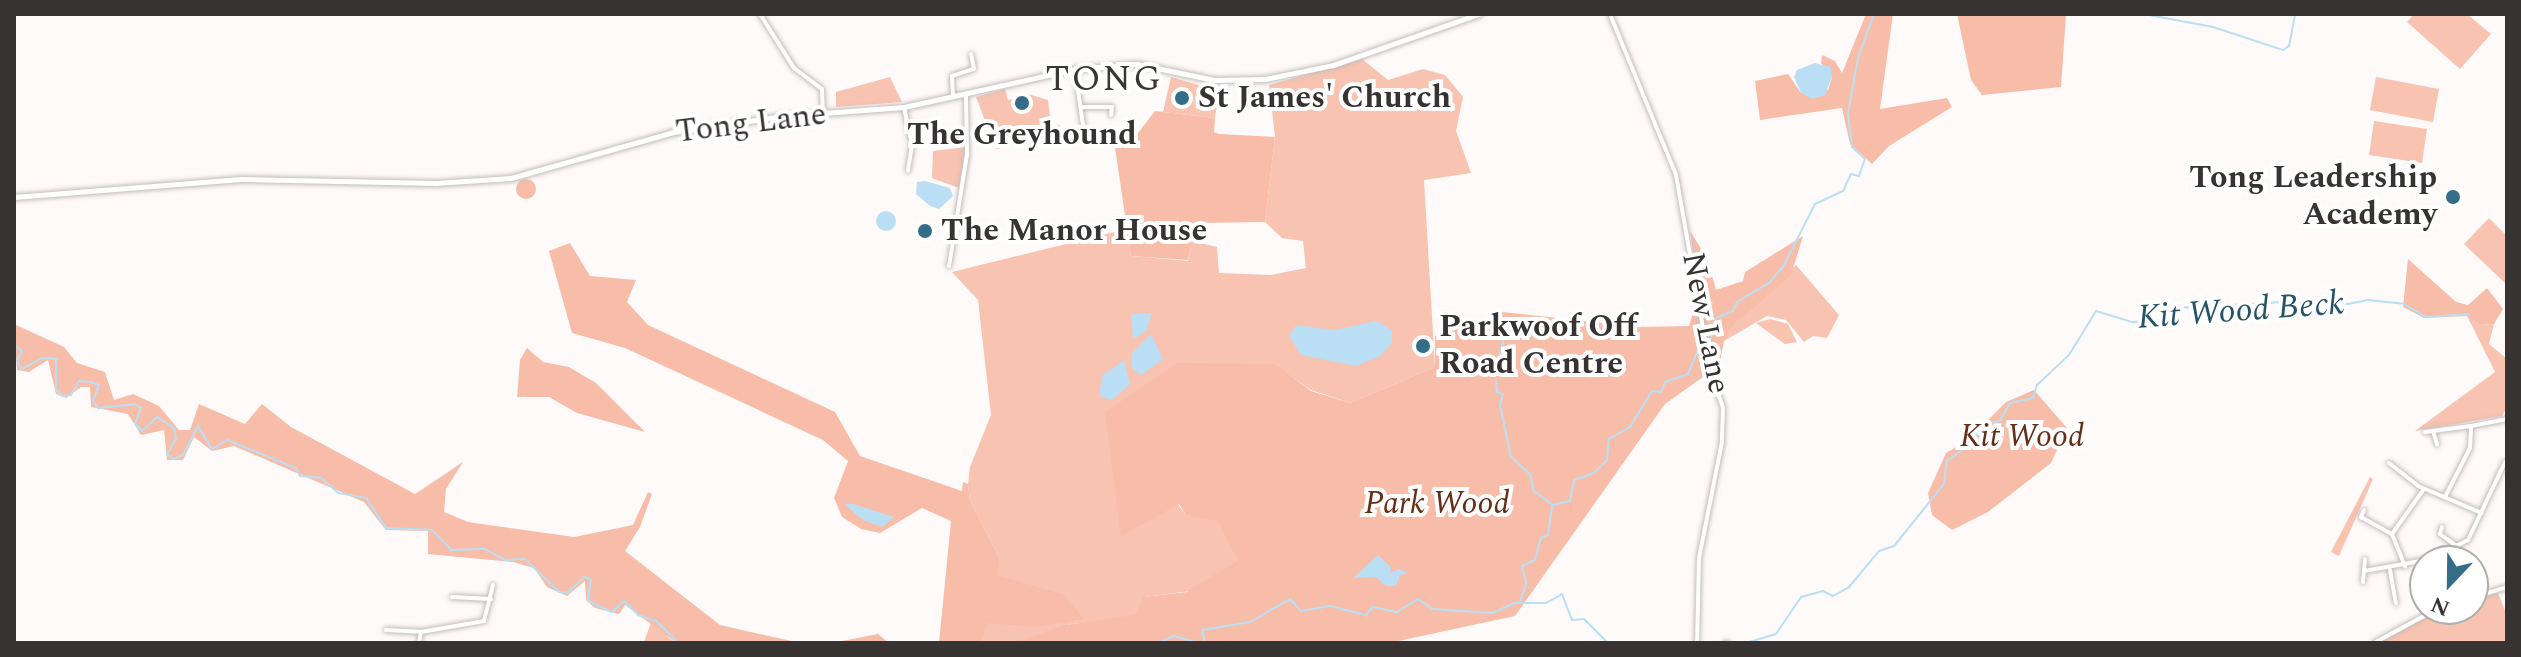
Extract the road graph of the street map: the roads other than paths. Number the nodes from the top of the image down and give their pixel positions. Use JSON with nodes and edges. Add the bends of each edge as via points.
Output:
{"nodes":[{"id":1,"x":760,"y":14,"type":"edge"},
{"id":2,"x":1479,"y":14,"type":"edge"},
{"id":3,"x":1610,"y":14,"type":"edge"},
{"id":4,"x":971,"y":54,"type":"dead end"},
{"id":5,"x":1075,"y":69,"type":"junction"},
{"id":6,"x":966,"y":96,"type":"junction"},
{"id":7,"x":953,"y":98,"type":"junction"},
{"id":8,"x":904,"y":107,"type":"junction"},
{"id":9,"x":1083,"y":107,"type":"junction"},
{"id":10,"x":823,"y":114,"type":"junction"},
{"id":11,"x":1111,"y":115,"type":"dead end"},
{"id":12,"x":1083,"y":125,"type":"dead end"},
{"id":13,"x":908,"y":171,"type":"dead end"},
{"id":14,"x":14,"y":197,"type":"edge"},
{"id":15,"x":949,"y":266,"type":"dead end"},
{"id":16,"x":2507,"y":419,"type":"edge"},
{"id":17,"x":2471,"y":426,"type":"junction"},
{"id":18,"x":2433,"y":431,"type":"junction"},
{"id":19,"x":2425,"y":432,"type":"dead end"},
{"id":20,"x":2437,"y":444,"type":"dead end"},
{"id":21,"x":2505,"y":462,"type":"dead end"},
{"id":22,"x":2389,"y":463,"type":"dead end"},
{"id":23,"x":2505,"y":471,"type":"edge"},
{"id":24,"x":2424,"y":489,"type":"junction"},
{"id":25,"x":2445,"y":497,"type":"junction"},
{"id":26,"x":2364,"y":510,"type":"dead end"},
{"id":27,"x":2482,"y":513,"type":"junction"},
{"id":28,"x":2442,"y":527,"type":"dead end"},
{"id":29,"x":2392,"y":534,"type":"junction"},
{"id":30,"x":2455,"y":545,"type":"edge"},
{"id":31,"x":2459,"y":545,"type":"edge"},
{"id":32,"x":2365,"y":559,"type":"dead end"},
{"id":33,"x":2409,"y":566,"type":"edge"},
{"id":34,"x":2405,"y":567,"type":"junction"},
{"id":35,"x":2390,"y":570,"type":"junction"},
{"id":36,"x":2364,"y":571,"type":"junction"},
{"id":37,"x":2363,"y":582,"type":"dead end"},
{"id":38,"x":493,"y":585,"type":"dead end"},
{"id":39,"x":2396,"y":595,"type":"junction"},
{"id":40,"x":2403,"y":595,"type":"dead end"},
{"id":41,"x":452,"y":597,"type":"dead end"},
{"id":42,"x":491,"y":599,"type":"junction"},
{"id":43,"x":2396,"y":603,"type":"dead end"},
{"id":44,"x":2409,"y":624,"type":"edge"},
{"id":45,"x":386,"y":630,"type":"dead end"},
{"id":46,"x":421,"y":632,"type":"junction"},
{"id":47,"x":419,"y":643,"type":"edge"},
{"id":48,"x":1697,"y":643,"type":"edge"},
{"id":49,"x":2374,"y":643,"type":"edge"}],
"edges":[{"from":1,"to":10,"type":"street","via":[[794,68],[822,89]]},
{"from":2,"to":5,"type":"street","name":"Tong Lane","via":[[1333,65],[1265,79],[1214,80],[1137,64]]},
{"from":3,"to":48,"type":"street","name":"New Lane","via":[[1676,175],[1724,430],[1699,558]]},
{"from":4,"to":7,"type":"street","via":[[974,69],[951,78]]},
{"from":5,"to":6,"type":"street","name":"Tong Lane"},
{"from":5,"to":9,"type":"street"},
{"from":6,"to":7,"type":"street","name":"Tong Lane"},
{"from":6,"to":15,"type":"street","via":[[964,171]]},
{"from":7,"to":8,"type":"street","name":"Tong Lane"},
{"from":8,"to":10,"type":"street","name":"Tong Lane"},
{"from":8,"to":13,"type":"street","via":[[912,145]]},
{"from":9,"to":11,"type":"street","via":[[1112,107]]},
{"from":9,"to":12,"type":"street"},
{"from":10,"to":14,"type":"street","name":"Tong Lane","via":[[674,132],[548,171],[471,182],[241,179]]},
{"from":16,"to":17,"type":"street"},
{"from":17,"to":18,"type":"street"},
{"from":17,"to":25,"type":"street","via":[[2468,452]]},
{"from":18,"to":19,"type":"street"},
{"from":18,"to":20,"type":"street"},
{"from":21,"to":23,"type":"street"},
{"from":22,"to":24,"type":"street","via":[[2400,466]]},
{"from":23,"to":27,"type":"street"},
{"from":24,"to":25,"type":"street"},
{"from":24,"to":29,"type":"street"},
{"from":25,"to":27,"type":"street"},
{"from":26,"to":29,"type":"street","via":[[2360,520]]},
{"from":27,"to":31,"type":"street"},
{"from":28,"to":30,"type":"street","via":[[2439,535]]},
{"from":29,"to":34,"type":"street"},
{"from":32,"to":36,"type":"street"},
{"from":33,"to":34,"type":"street"},
{"from":34,"to":35,"type":"street"},
{"from":35,"to":36,"type":"street"},
{"from":35,"to":39,"type":"street"},
{"from":36,"to":37,"type":"street"},
{"from":38,"to":42,"type":"street"},
{"from":39,"to":40,"type":"street"},
{"from":39,"to":43,"type":"street"},
{"from":41,"to":42,"type":"street"},
{"from":42,"to":46,"type":"street","via":[[484,621]]},
{"from":44,"to":49,"type":"street"},
{"from":45,"to":46,"type":"street"},
{"from":46,"to":47,"type":"street"}]}
